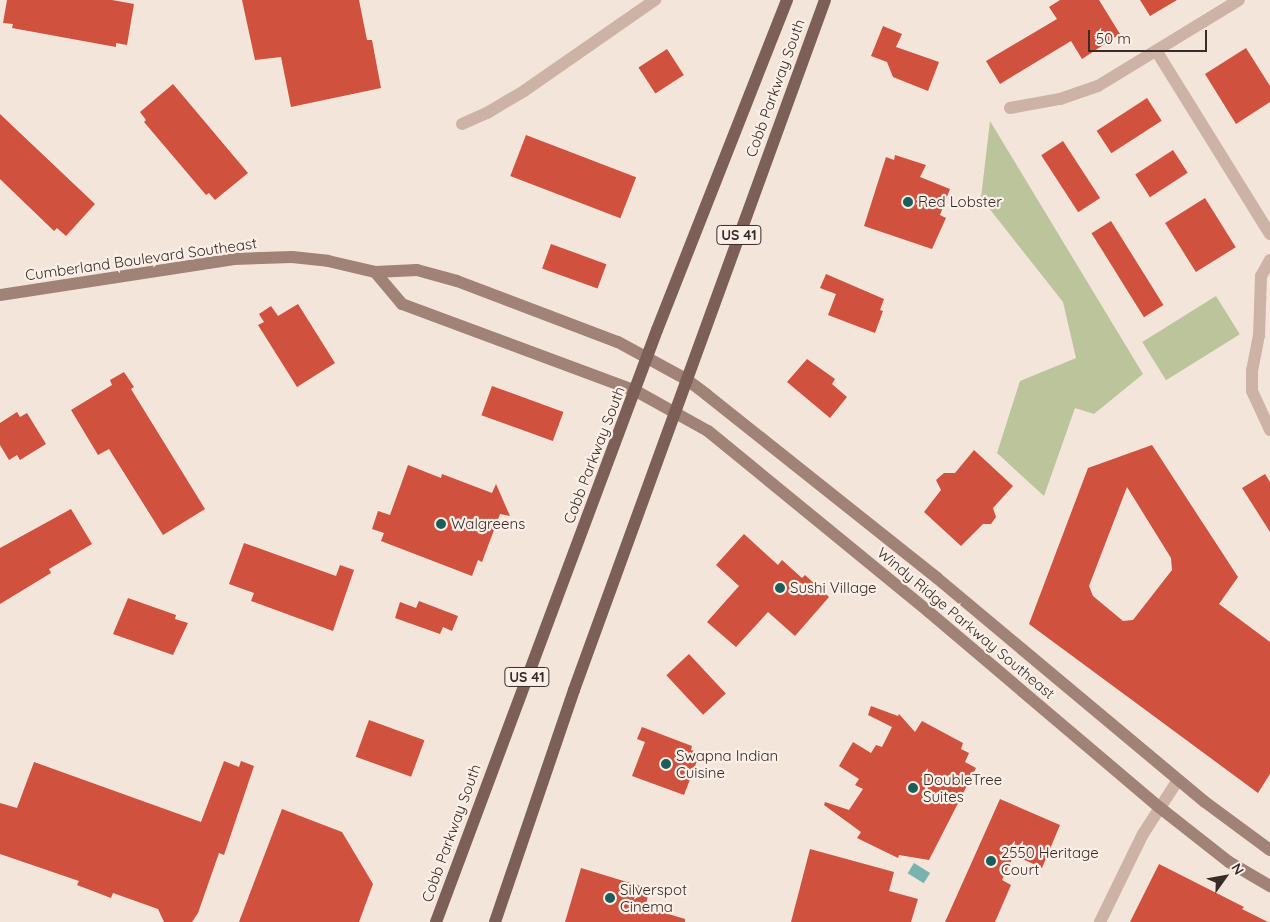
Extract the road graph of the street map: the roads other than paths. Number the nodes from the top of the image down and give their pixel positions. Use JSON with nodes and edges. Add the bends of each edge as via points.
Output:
{"nodes":[{"id":1,"x":655,"y":0,"type":"edge"},
{"id":2,"x":787,"y":0,"type":"edge"},
{"id":3,"x":825,"y":0,"type":"edge"},
{"id":4,"x":1239,"y":0,"type":"edge"},
{"id":5,"x":1157,"y":52,"type":"junction"},
{"id":6,"x":1010,"y":108,"type":"dead end"},
{"id":7,"x":462,"y":124,"type":"dead end"},
{"id":8,"x":1270,"y":234,"type":"edge"},
{"id":9,"x":1270,"y":260,"type":"edge"},
{"id":10,"x":375,"y":272,"type":"junction"},
{"id":11,"x":0,"y":295,"type":"edge"},
{"id":12,"x":648,"y":357,"type":"junction"},
{"id":13,"x":686,"y":379,"type":"junction"},
{"id":14,"x":636,"y":391,"type":"junction"},
{"id":15,"x":674,"y":411,"type":"junction"},
{"id":16,"x":1270,"y":430,"type":"edge"},
{"id":17,"x":1178,"y":780,"type":"junction"},
{"id":18,"x":1159,"y":807,"type":"junction"},
{"id":19,"x":1270,"y":850,"type":"edge"},
{"id":20,"x":1270,"y":886,"type":"edge"},
{"id":21,"x":436,"y":922,"type":"edge"},
{"id":22,"x":495,"y":922,"type":"edge"},
{"id":23,"x":1100,"y":922,"type":"edge"}],
"edges":[{"from":1,"to":7,"type":"street","via":[[524,91],[488,113]]},
{"from":2,"to":12,"type":"main road","name":"Cobb Parkway South","number":"US 41"},
{"from":3,"to":13,"type":"main road","name":"Cobb Parkway South","number":"US 41"},
{"from":4,"to":5,"type":"street"},
{"from":5,"to":6,"type":"street","via":[[1098,86],[1060,99]]},
{"from":5,"to":8,"type":"street"},
{"from":9,"to":16,"type":"street","via":[[1261,276],[1259,335],[1252,370],[1252,391]]},
{"from":10,"to":11,"type":"main road","name":"Cumberland Boulevard Southeast","via":[[328,261],[262,257]]},
{"from":10,"to":12,"type":"main road","name":"Cumberland Boulevard Southeast","via":[[417,270],[457,281],[618,342]]},
{"from":10,"to":14,"type":"main road","via":[[402,304]]},
{"from":12,"to":13,"type":"main road","name":"Windy Ridge Parkway Southeast"},
{"from":12,"to":14,"type":"main road","name":"Cobb Parkway South","number":"US 41"},
{"from":13,"to":15,"type":"main road","name":"Cobb Parkway South","number":"US 41"},
{"from":13,"to":17,"type":"main road","name":"Windy Ridge Parkway Southeast","via":[[937,578]]},
{"from":14,"to":15,"type":"main road","name":"Windy Ridge Parkway Southeast"},
{"from":14,"to":21,"type":"main road","name":"Cobb Parkway South","number":"US 41"},
{"from":15,"to":18,"type":"main road","name":"Windy Ridge Parkway Southeast","via":[[733,450]]},
{"from":15,"to":22,"type":"main road","name":"Cobb Parkway South","number":"US 41","via":[[537,794]]},
{"from":17,"to":18,"type":"street"},
{"from":17,"to":19,"type":"main road","name":"Windy Ridge Parkway Southeast"},
{"from":18,"to":20,"type":"main road","name":"Windy Ridge Parkway Southeast","via":[[1229,862]]},
{"from":18,"to":23,"type":"street"}]}
